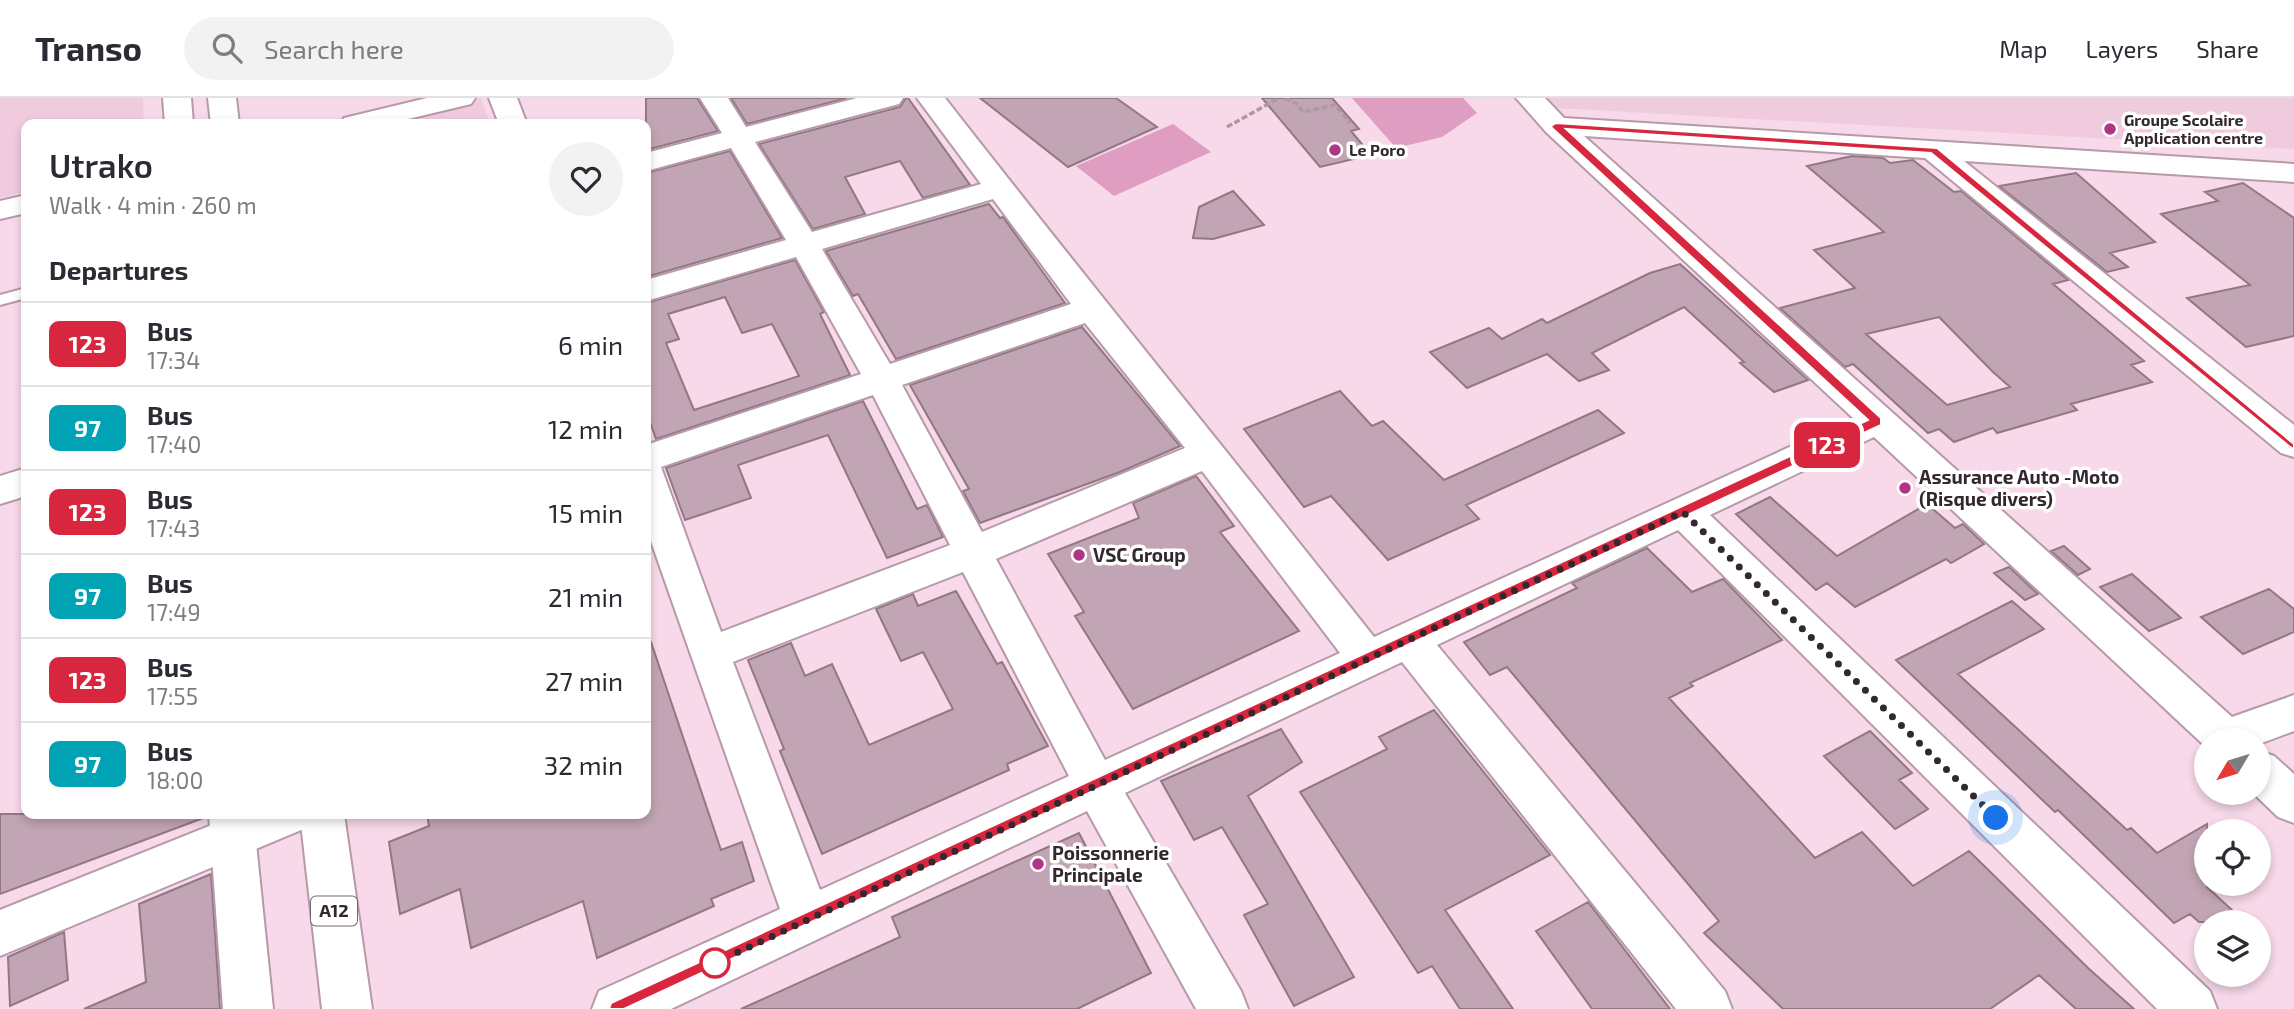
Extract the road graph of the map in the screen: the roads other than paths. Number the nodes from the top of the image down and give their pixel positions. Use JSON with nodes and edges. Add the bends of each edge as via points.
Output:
{"nodes":[{"id":1,"x":177,"y":98,"type":"edge"},
{"id":2,"x":222,"y":98,"type":"edge"},
{"id":3,"x":461,"y":98,"type":"edge"},
{"id":4,"x":503,"y":98,"type":"edge"},
{"id":5,"x":714,"y":98,"type":"edge"},
{"id":6,"x":889,"y":98,"type":"edge"},
{"id":7,"x":931,"y":98,"type":"edge"},
{"id":8,"x":1530,"y":98,"type":"edge"},
{"id":9,"x":179,"y":119,"type":"edge"},
{"id":10,"x":224,"y":119,"type":"edge"},
{"id":11,"x":375,"y":119,"type":"edge"},
{"id":12,"x":511,"y":119,"type":"edge"},
{"id":13,"x":1556,"y":126,"type":"junction"},
{"id":14,"x":737,"y":137,"type":"junction"},
{"id":15,"x":1933,"y":150,"type":"junction"},
{"id":16,"x":651,"y":161,"type":"edge"},
{"id":17,"x":2264,"y":171,"type":"junction"},
{"id":18,"x":2294,"y":173,"type":"edge"},
{"id":19,"x":998,"y":188,"type":"junction"},
{"id":20,"x":2294,"y":190,"type":"edge"},
{"id":21,"x":21,"y":205,"type":"edge"},
{"id":22,"x":0,"y":210,"type":"edge"},
{"id":23,"x":805,"y":246,"type":"junction"},
{"id":24,"x":651,"y":290,"type":"edge"},
{"id":25,"x":21,"y":294,"type":"edge"},
{"id":26,"x":0,"y":300,"type":"edge"},
{"id":27,"x":1092,"y":309,"type":"junction"},
{"id":28,"x":882,"y":380,"type":"junction"},
{"id":29,"x":1877,"y":421,"type":"junction"},
{"id":30,"x":2294,"y":444,"type":"edge"},
{"id":31,"x":1209,"y":453,"type":"junction"},
{"id":32,"x":651,"y":456,"type":"edge"},
{"id":33,"x":21,"y":484,"type":"edge"},
{"id":34,"x":651,"y":488,"type":"edge"},
{"id":35,"x":0,"y":490,"type":"edge"},
{"id":36,"x":1683,"y":512,"type":"junction"},
{"id":37,"x":973,"y":552,"type":"junction"},
{"id":38,"x":1408,"y":640,"type":"junction"},
{"id":39,"x":709,"y":654,"type":"junction"},
{"id":40,"x":1368,"y":659,"type":"junction"},
{"id":41,"x":2294,"y":713,"type":"edge"},
{"id":42,"x":2215,"y":728,"type":"edge"},
{"id":43,"x":2255,"y":728,"type":"edge"},
{"id":44,"x":2272,"y":782,"type":"edge"},
{"id":45,"x":1096,"y":785,"type":"junction"},
{"id":46,"x":2294,"y":803,"type":"edge"},
{"id":47,"x":264,"y":819,"type":"edge"},
{"id":48,"x":323,"y":819,"type":"edge"},
{"id":49,"x":232,"y":825,"type":"edge"},
{"id":50,"x":808,"y":920,"type":"junction"},
{"id":51,"x":0,"y":933,"type":"edge"},
{"id":52,"x":248,"y":1009,"type":"edge"},
{"id":53,"x":346,"y":1009,"type":"edge"},
{"id":54,"x":617,"y":1009,"type":"edge"},
{"id":55,"x":1223,"y":1009,"type":"edge"},
{"id":56,"x":1707,"y":1009,"type":"edge"},
{"id":57,"x":2192,"y":1009,"type":"edge"}],
"edges":[{"from":1,"to":9,"type":"street"},
{"from":2,"to":10,"type":"street"},
{"from":3,"to":11,"type":"street"},
{"from":4,"to":12,"type":"street"},
{"from":5,"to":14,"type":"street"},
{"from":6,"to":14,"type":"street"},
{"from":7,"to":19,"type":"street"},
{"from":8,"to":13,"type":"street"},
{"from":13,"to":15,"type":"street"},
{"from":13,"to":29,"type":"street"},
{"from":14,"to":16,"type":"street"},
{"from":14,"to":23,"type":"street"},
{"from":15,"to":17,"type":"street"},
{"from":15,"to":30,"type":"street"},
{"from":17,"to":18,"type":"street"},
{"from":17,"to":20,"type":"street"},
{"from":19,"to":23,"type":"street"},
{"from":19,"to":27,"type":"street"},
{"from":21,"to":22,"type":"street"},
{"from":23,"to":24,"type":"street"},
{"from":23,"to":28,"type":"street"},
{"from":25,"to":26,"type":"lane"},
{"from":27,"to":28,"type":"street"},
{"from":27,"to":31,"type":"street"},
{"from":28,"to":32,"type":"street"},
{"from":28,"to":37,"type":"street"},
{"from":29,"to":36,"type":"street"},
{"from":29,"to":42,"type":"street"},
{"from":31,"to":37,"type":"street"},
{"from":31,"to":40,"type":"street"},
{"from":33,"to":35,"type":"street"},
{"from":34,"to":39,"type":"street"},
{"from":36,"to":38,"type":"street"},
{"from":36,"to":57,"type":"street"},
{"from":37,"to":39,"type":"street"},
{"from":37,"to":45,"type":"street"},
{"from":38,"to":40,"type":"street"},
{"from":38,"to":56,"type":"street"},
{"from":39,"to":50,"type":"street"},
{"from":40,"to":45,"type":"street"},
{"from":41,"to":43,"type":"street"},
{"from":44,"to":46,"type":"street"},
{"from":45,"to":50,"type":"street"},
{"from":45,"to":55,"type":"street"},
{"from":47,"to":49,"type":"street"},
{"from":48,"to":53,"type":"street","number":"A12"},
{"from":49,"to":51,"type":"street"},
{"from":49,"to":52,"type":"street"},
{"from":50,"to":54,"type":"street"}]}
